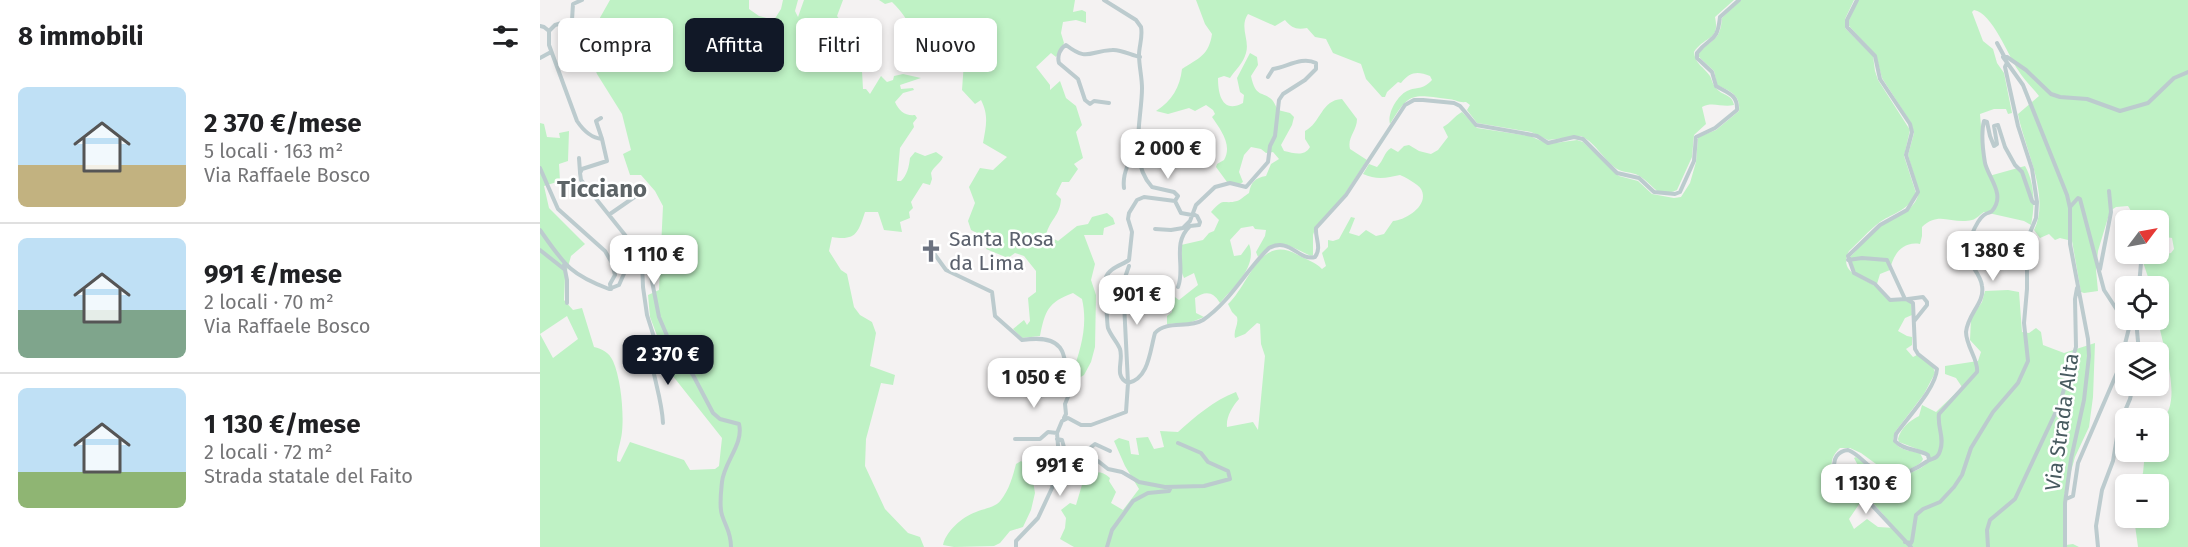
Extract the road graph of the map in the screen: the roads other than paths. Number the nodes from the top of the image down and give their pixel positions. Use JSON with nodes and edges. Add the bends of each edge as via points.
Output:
{"nodes":[{"id":1,"x":582,"y":0,"type":"edge"},
{"id":2,"x":1104,"y":0,"type":"edge"},
{"id":3,"x":1738,"y":0,"type":"edge"},
{"id":4,"x":1857,"y":0,"type":"edge"},
{"id":5,"x":540,"y":26,"type":"edge"},
{"id":6,"x":549,"y":31,"type":"junction"},
{"id":7,"x":1997,"y":43,"type":"dead end"},
{"id":8,"x":2006,"y":50,"type":"dead end"},
{"id":9,"x":551,"y":52,"type":"junction"},
{"id":10,"x":1140,"y":57,"type":"junction"},
{"id":11,"x":2006,"y":57,"type":"junction"},
{"id":12,"x":540,"y":58,"type":"edge"},
{"id":13,"x":2008,"y":64,"type":"junction"},
{"id":14,"x":2188,"y":72,"type":"edge"},
{"id":15,"x":1268,"y":77,"type":"dead end"},
{"id":16,"x":1109,"y":103,"type":"dead end"},
{"id":17,"x":601,"y":118,"type":"dead end"},
{"id":18,"x":602,"y":139,"type":"junction"},
{"id":19,"x":1138,"y":146,"type":"junction"},
{"id":20,"x":579,"y":158,"type":"dead end"},
{"id":21,"x":540,"y":168,"type":"edge"},
{"id":22,"x":580,"y":173,"type":"junction"},
{"id":23,"x":635,"y":188,"type":"dead end"},
{"id":24,"x":1124,"y":188,"type":"dead end"},
{"id":25,"x":2109,"y":191,"type":"dead end"},
{"id":26,"x":1175,"y":201,"type":"junction"},
{"id":27,"x":2037,"y":202,"type":"junction"},
{"id":28,"x":2070,"y":208,"type":"junction"},
{"id":29,"x":610,"y":214,"type":"junction"},
{"id":30,"x":1193,"y":215,"type":"junction"},
{"id":31,"x":1155,"y":229,"type":"dead end"},
{"id":32,"x":540,"y":230,"type":"edge"},
{"id":33,"x":629,"y":240,"type":"junction"},
{"id":34,"x":627,"y":249,"type":"junction"},
{"id":35,"x":540,"y":250,"type":"edge"},
{"id":36,"x":933,"y":252,"type":"dead end"},
{"id":37,"x":1848,"y":260,"type":"junction"},
{"id":38,"x":1129,"y":266,"type":"dead end"},
{"id":39,"x":564,"y":267,"type":"junction"},
{"id":40,"x":2100,"y":269,"type":"junction"},
{"id":41,"x":1106,"y":282,"type":"junction"},
{"id":42,"x":1123,"y":283,"type":"junction"},
{"id":43,"x":1178,"y":287,"type":"dead end"},
{"id":44,"x":2077,"y":288,"type":"junction"},
{"id":45,"x":611,"y":289,"type":"junction"},
{"id":46,"x":1906,"y":299,"type":"junction"},
{"id":47,"x":567,"y":303,"type":"dead end"},
{"id":48,"x":2115,"y":307,"type":"edge"},
{"id":49,"x":1914,"y":320,"type":"junction"},
{"id":50,"x":2128,"y":330,"type":"edge"},
{"id":51,"x":657,"y":344,"type":"junction"},
{"id":52,"x":658,"y":350,"type":"dead end"},
{"id":53,"x":1065,"y":368,"type":"junction"},
{"id":54,"x":1033,"y":375,"type":"dead end"},
{"id":55,"x":1128,"y":383,"type":"junction"},
{"id":56,"x":1068,"y":390,"type":"junction"},
{"id":57,"x":1039,"y":391,"type":"dead end"},
{"id":58,"x":2131,"y":396,"type":"edge"},
{"id":59,"x":1064,"y":419,"type":"junction"},
{"id":60,"x":663,"y":423,"type":"dead end"},
{"id":61,"x":1057,"y":433,"type":"junction"},
{"id":62,"x":1015,"y":439,"type":"dead end"},
{"id":63,"x":1057,"y":439,"type":"junction"},
{"id":64,"x":1178,"y":443,"type":"dead end"},
{"id":65,"x":1110,"y":451,"type":"dead end"},
{"id":66,"x":1085,"y":456,"type":"junction"},
{"id":67,"x":1929,"y":459,"type":"junction"},
{"id":68,"x":1172,"y":487,"type":"junction"},
{"id":69,"x":2066,"y":499,"type":"junction"},
{"id":70,"x":1904,"y":542,"type":"junction"},
{"id":71,"x":731,"y":547,"type":"edge"},
{"id":72,"x":1016,"y":547,"type":"edge"},
{"id":73,"x":1107,"y":547,"type":"edge"},
{"id":74,"x":1911,"y":547,"type":"edge"},
{"id":75,"x":1988,"y":547,"type":"edge"},
{"id":76,"x":2065,"y":547,"type":"edge"},
{"id":77,"x":2098,"y":547,"type":"edge"}],
"edges":[{"from":1,"to":6,"type":"street","via":[[573,4],[572,20]]},
{"from":2,"to":10,"type":"street","via":[[1140,25]]},
{"from":3,"to":55,"type":"street","via":[[1720,17],[1716,36],[1697,53],[1697,58],[1712,72],[1716,86],[1734,96],[1737,110],[1715,128],[1696,136],[1694,161],[1680,192],[1659,194],[1639,178],[1617,172],[1583,139],[1574,137],[1548,143],[1537,136],[1476,125],[1454,103],[1414,100],[1405,105],[1346,195],[1319,224],[1315,231],[1315,257],[1307,258],[1280,244],[1269,248],[1210,315],[1194,324],[1158,330],[1143,374]]},
{"from":4,"to":37,"type":"street","via":[[1847,27],[1875,56],[1880,79],[1910,123],[1912,132],[1906,156],[1918,192],[1907,210],[1880,225],[1850,252]]},
{"from":5,"to":6,"type":"street"},
{"from":6,"to":9,"type":"street"},
{"from":7,"to":11,"type":"street"},
{"from":8,"to":11,"type":"street"},
{"from":9,"to":12,"type":"street"},
{"from":9,"to":18,"type":"street","via":[[581,128],[595,139]]},
{"from":10,"to":16,"type":"street","via":[[1112,50],[1082,55],[1066,45],[1061,50],[1059,63],[1078,79],[1086,101]]},
{"from":10,"to":19,"type":"street"},
{"from":11,"to":13,"type":"street"},
{"from":11,"to":14,"type":"street","via":[[2051,94],[2087,99],[2120,111],[2148,103],[2174,78]]},
{"from":13,"to":27,"type":"street","via":[[2007,78]]},
{"from":13,"to":28,"type":"street","name":"Via Strada Alta","via":[[2028,97]]},
{"from":15,"to":30,"type":"street","via":[[1273,69],[1307,61],[1316,63],[1316,69],[1279,100],[1268,162],[1257,177],[1246,187],[1230,183],[1211,189],[1196,204]]},
{"from":17,"to":18,"type":"street","via":[[596,121]]},
{"from":18,"to":22,"type":"street","via":[[608,161],[585,167]]},
{"from":19,"to":24,"type":"street","via":[[1130,160]]},
{"from":19,"to":26,"type":"street","via":[[1142,171],[1149,184],[1174,192],[1178,196]]},
{"from":20,"to":22,"type":"street"},
{"from":21,"to":45,"type":"street","via":[[558,209],[609,256],[615,275]]},
{"from":22,"to":29,"type":"street","via":[[584,186]]},
{"from":23,"to":29,"type":"street","via":[[636,196]]},
{"from":25,"to":40,"type":"street","via":[[2111,212]]},
{"from":26,"to":30,"type":"street","via":[[1179,212]]},
{"from":26,"to":41,"type":"street","via":[[1144,197],[1137,200],[1128,219],[1132,232],[1129,260],[1108,273]]},
{"from":27,"to":67,"type":"street","via":[[2032,201],[2022,172],[2004,147],[1998,125],[1994,126],[1994,146],[1984,121],[1986,164],[1998,201],[1992,211],[1984,214],[1968,245],[1968,257],[1982,284],[1982,297],[1966,332],[1978,368],[1939,414],[1941,450]]},
{"from":27,"to":70,"type":"street","via":[[2036,218],[2027,240],[2024,323],[2028,361],[2018,383],[1971,447],[1954,487],[1940,502],[1916,515],[1912,541]]},
{"from":28,"to":40,"type":"street","via":[[2080,199]]},
{"from":28,"to":44,"type":"street","name":"Via Strada Alta","via":[[2070,244]]},
{"from":29,"to":33,"type":"street"},
{"from":30,"to":31,"type":"street","via":[[1183,228]]},
{"from":30,"to":43,"type":"street","via":[[1200,222],[1190,226],[1182,237],[1182,277]]},
{"from":32,"to":39,"type":"street"},
{"from":33,"to":34,"type":"street"},
{"from":33,"to":71,"type":"street","via":[[640,238],[648,245],[659,317],[674,352],[693,375],[713,413],[740,424],[739,440],[724,468],[722,482],[721,513],[729,529]]},
{"from":34,"to":45,"type":"street","via":[[630,260],[619,285]]},
{"from":34,"to":51,"type":"street","via":[[633,258],[642,260],[647,315]]},
{"from":35,"to":39,"type":"street"},
{"from":36,"to":53,"type":"street","via":[[946,270],[992,291],[995,316],[1022,340],[1055,341]]},
{"from":37,"to":46,"type":"street","via":[[1854,273],[1875,284],[1890,300]]},
{"from":37,"to":46,"type":"street","via":[[1887,260]]},
{"from":38,"to":42,"type":"street"},
{"from":39,"to":45,"type":"street"},
{"from":39,"to":47,"type":"street"},
{"from":40,"to":48,"type":"street","via":[[2104,290]]},
{"from":41,"to":42,"type":"street"},
{"from":41,"to":55,"type":"street","via":[[1106,322],[1120,351],[1120,374]]},
{"from":42,"to":55,"type":"street"},
{"from":44,"to":69,"type":"street","name":"Via Strada Alta","via":[[2089,356]]},
{"from":44,"to":75,"type":"street","via":[[2076,347],[2060,403],[2015,499],[1990,520]]},
{"from":46,"to":49,"type":"street","via":[[1914,306]]},
{"from":46,"to":49,"type":"street","via":[[1923,297],[1927,302]]},
{"from":49,"to":67,"type":"street","via":[[1916,352],[1937,372],[1895,441],[1928,455]]},
{"from":50,"to":69,"type":"street","via":[[2119,368],[2078,463],[2073,496]]},
{"from":51,"to":52,"type":"street"},
{"from":51,"to":60,"type":"street","via":[[650,350],[651,364]]},
{"from":53,"to":54,"type":"street","via":[[1050,368]]},
{"from":53,"to":56,"type":"street"},
{"from":55,"to":59,"type":"street","via":[[1124,414],[1084,426]]},
{"from":56,"to":57,"type":"street","via":[[1033,397]]},
{"from":56,"to":59,"type":"street"},
{"from":58,"to":77,"type":"street","via":[[2119,425],[2113,461],[2098,508]]},
{"from":59,"to":61,"type":"street"},
{"from":61,"to":62,"type":"street","via":[[1048,432],[1040,439]]},
{"from":61,"to":63,"type":"street"},
{"from":63,"to":66,"type":"street","via":[[1062,440],[1072,457]]},
{"from":63,"to":72,"type":"street","via":[[1059,458],[1052,488],[1040,515],[1016,541]]},
{"from":64,"to":68,"type":"street","via":[[1228,471],[1230,479],[1204,486]]},
{"from":65,"to":66,"type":"street","via":[[1095,444]]},
{"from":66,"to":68,"type":"street","via":[[1139,482]]},
{"from":67,"to":70,"type":"street","via":[[1914,470],[1892,476],[1848,450],[1841,452],[1834,462],[1835,469]]},
{"from":68,"to":73,"type":"street","via":[[1133,501],[1112,530]]},
{"from":69,"to":76,"type":"street","name":"Via Strada Alta"},
{"from":70,"to":74,"type":"street"}]}
